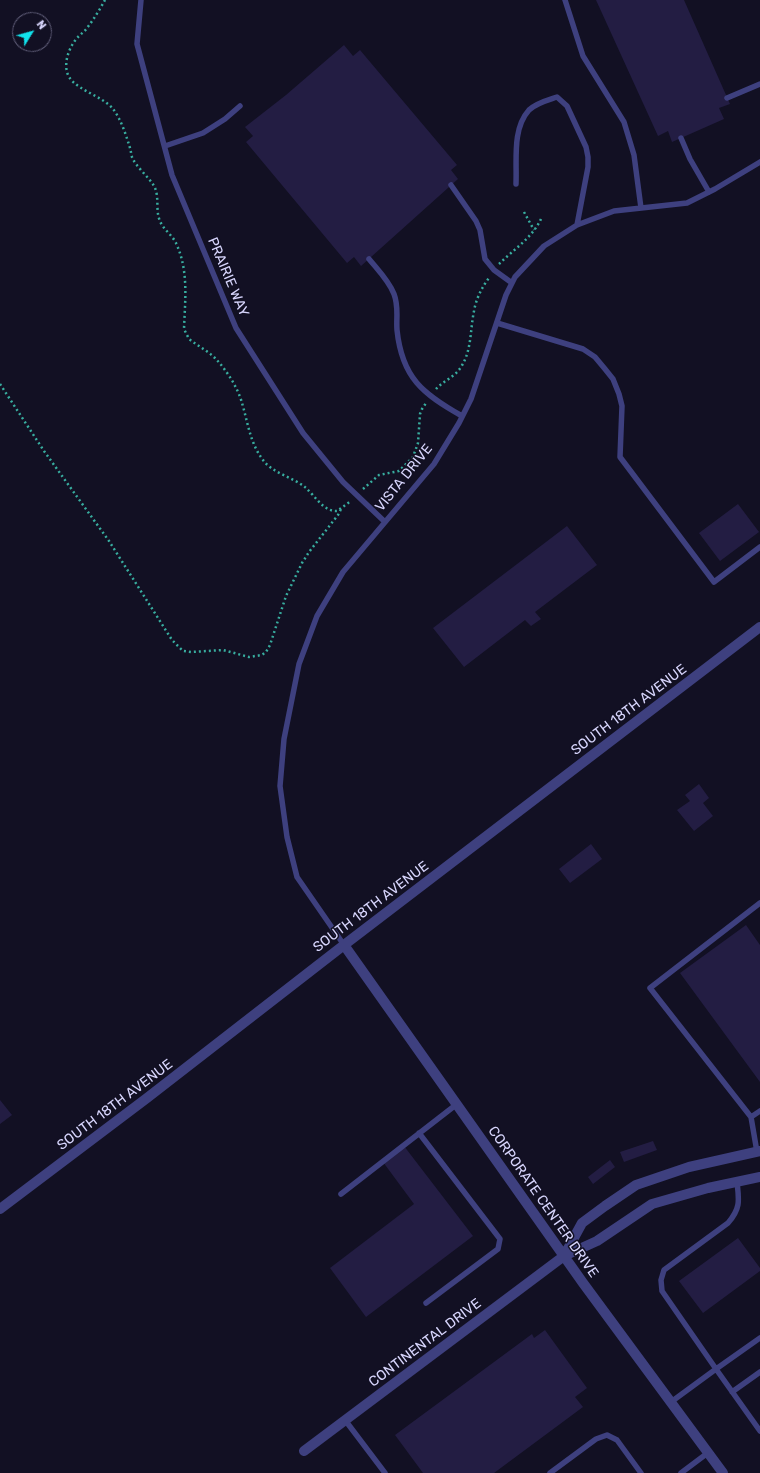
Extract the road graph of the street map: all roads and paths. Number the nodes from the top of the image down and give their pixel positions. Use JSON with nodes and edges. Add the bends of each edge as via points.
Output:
{"nodes":[{"id":1,"x":106,"y":0,"type":"edge"},
{"id":2,"x":140,"y":0,"type":"edge"},
{"id":3,"x":565,"y":0,"type":"edge"},
{"id":4,"x":760,"y":84,"type":"edge"},
{"id":5,"x":727,"y":98,"type":"dead end"},
{"id":6,"x":240,"y":106,"type":"dead end"},
{"id":7,"x":681,"y":138,"type":"dead end"},
{"id":8,"x":164,"y":146,"type":"junction"},
{"id":9,"x":760,"y":162,"type":"edge"},
{"id":10,"x":516,"y":184,"type":"dead end"},
{"id":11,"x":451,"y":185,"type":"dead end"},
{"id":12,"x":709,"y":192,"type":"junction"},
{"id":13,"x":641,"y":208,"type":"junction"},
{"id":14,"x":524,"y":212,"type":"dead end"},
{"id":15,"x":541,"y":219,"type":"dead end"},
{"id":16,"x":577,"y":225,"type":"junction"},
{"id":17,"x":534,"y":230,"type":"junction"},
{"id":18,"x":369,"y":259,"type":"dead end"},
{"id":19,"x":494,"y":270,"type":"junction"},
{"id":20,"x":512,"y":283,"type":"junction"},
{"id":21,"x":497,"y":323,"type":"junction"},
{"id":22,"x":0,"y":384,"type":"edge"},
{"id":23,"x":430,"y":396,"type":"junction"},
{"id":24,"x":462,"y":416,"type":"junction"},
{"id":25,"x":357,"y":495,"type":"junction"},
{"id":26,"x":341,"y":509,"type":"junction"},
{"id":27,"x":385,"y":522,"type":"junction"},
{"id":28,"x":760,"y":547,"type":"edge"},
{"id":29,"x":760,"y":627,"type":"edge"},
{"id":30,"x":760,"y":903,"type":"edge"},
{"id":31,"x":344,"y":945,"type":"junction"},
{"id":32,"x":457,"y":1104,"type":"junction"},
{"id":33,"x":760,"y":1111,"type":"edge"},
{"id":34,"x":751,"y":1117,"type":"junction"},
{"id":35,"x":419,"y":1133,"type":"junction"},
{"id":36,"x":759,"y":1152,"type":"edge"},
{"id":37,"x":760,"y":1177,"type":"edge"},
{"id":38,"x":736,"y":1182,"type":"junction"},
{"id":39,"x":341,"y":1194,"type":"dead end"},
{"id":40,"x":0,"y":1209,"type":"edge"},
{"id":41,"x":564,"y":1256,"type":"junction"},
{"id":42,"x":426,"y":1303,"type":"dead end"},
{"id":43,"x":760,"y":1338,"type":"edge"},
{"id":44,"x":716,"y":1369,"type":"junction"},
{"id":45,"x":760,"y":1372,"type":"edge"},
{"id":46,"x":732,"y":1392,"type":"junction"},
{"id":47,"x":671,"y":1402,"type":"junction"},
{"id":48,"x":346,"y":1420,"type":"junction"},
{"id":49,"x":760,"y":1431,"type":"edge"},
{"id":50,"x":304,"y":1451,"type":"dead end"},
{"id":51,"x":709,"y":1452,"type":"junction"},
{"id":52,"x":385,"y":1473,"type":"edge"},
{"id":53,"x":550,"y":1473,"type":"edge"},
{"id":54,"x":641,"y":1473,"type":"edge"},
{"id":55,"x":681,"y":1473,"type":"edge"},
{"id":56,"x":723,"y":1473,"type":"edge"}],
"edges":[{"from":1,"to":26,"type":"path","via":[[71,48],[67,72],[75,84],[102,98],[112,108],[120,122],[132,157],[154,186],[158,200],[158,218],[175,242],[183,269],[186,290],[186,335],[216,359],[234,385],[242,402],[252,440],[263,462],[299,483],[325,508],[334,512]]},
{"from":2,"to":8,"type":"lane","name":"PRAIRIE WAY","via":[[137,44]]},
{"from":3,"to":13,"type":"lane","via":[[583,56],[624,122],[634,155]]},
{"from":4,"to":5,"type":"lane"},
{"from":6,"to":8,"type":"lane","via":[[203,133]]},
{"from":7,"to":12,"type":"lane"},
{"from":8,"to":25,"type":"lane","name":"PRAIRIE WAY","via":[[172,175],[236,328],[303,433]]},
{"from":9,"to":12,"type":"lane","name":"VISTA DRIVE"},
{"from":10,"to":16,"type":"lane","via":[[517,134],[524,118],[530,109],[557,97],[567,106],[588,157]]},
{"from":11,"to":19,"type":"lane","via":[[476,221],[485,259]]},
{"from":12,"to":13,"type":"lane","name":"VISTA DRIVE","via":[[687,202]]},
{"from":13,"to":16,"type":"lane","name":"VISTA DRIVE","via":[[614,211]]},
{"from":14,"to":17,"type":"path"},
{"from":15,"to":17,"type":"path"},
{"from":16,"to":20,"type":"lane","name":"VISTA DRIVE","via":[[544,246]]},
{"from":17,"to":19,"type":"path"},
{"from":18,"to":23,"type":"lane","via":[[394,292],[399,345],[408,372]]},
{"from":19,"to":20,"type":"lane"},
{"from":19,"to":23,"type":"path","via":[[476,303],[472,332],[462,366]]},
{"from":20,"to":21,"type":"lane","name":"VISTA DRIVE"},
{"from":21,"to":24,"type":"lane","name":"VISTA DRIVE","via":[[471,399]]},
{"from":21,"to":28,"type":"lane","via":[[583,349],[595,357],[613,379],[619,394],[622,406],[620,457],[714,582]]},
{"from":22,"to":26,"type":"path","via":[[44,451],[109,541],[172,640],[183,651],[223,650],[249,657],[266,652],[274,636],[286,596],[302,563]]},
{"from":23,"to":24,"type":"lane"},
{"from":23,"to":25,"type":"path","via":[[422,409],[418,449],[413,457],[399,471],[382,473],[374,478]]},
{"from":24,"to":27,"type":"lane","name":"VISTA DRIVE","via":[[434,464]]},
{"from":25,"to":26,"type":"path"},
{"from":25,"to":27,"type":"lane","name":"PRAIRIE WAY"},
{"from":27,"to":31,"type":"lane","name":"VISTA DRIVE","via":[[343,572],[317,616],[299,664],[284,739],[280,786],[287,837],[297,877]]},
{"from":29,"to":31,"type":"street","name":"SOUTH 18TH AVENUE"},
{"from":30,"to":34,"type":"lane","via":[[650,988]]},
{"from":31,"to":32,"type":"street","name":"CORPORATE CENTER DRIVE"},
{"from":31,"to":40,"type":"street","name":"SOUTH 18TH AVENUE"},
{"from":32,"to":35,"type":"lane"},
{"from":32,"to":41,"type":"street","name":"CORPORATE CENTER DRIVE"},
{"from":33,"to":34,"type":"lane"},
{"from":34,"to":36,"type":"lane"},
{"from":35,"to":39,"type":"lane"},
{"from":35,"to":42,"type":"lane","via":[[500,1239],[498,1249]]},
{"from":36,"to":41,"type":"street","name":"CONTINENTAL DRIVE","via":[[689,1167],[636,1185],[582,1223]]},
{"from":37,"to":38,"type":"street","name":"CONTINENTAL DRIVE"},
{"from":38,"to":41,"type":"street","name":"CONTINENTAL DRIVE","via":[[652,1204],[597,1242]]},
{"from":38,"to":44,"type":"lane","via":[[739,1202],[736,1214],[728,1223],[664,1270],[661,1280],[662,1292]]},
{"from":41,"to":47,"type":"street","name":"CORPORATE CENTER DRIVE"},
{"from":41,"to":48,"type":"street","name":"CONTINENTAL DRIVE"},
{"from":43,"to":44,"type":"lane"},
{"from":44,"to":46,"type":"lane"},
{"from":44,"to":47,"type":"lane"},
{"from":45,"to":46,"type":"lane"},
{"from":46,"to":49,"type":"lane"},
{"from":47,"to":51,"type":"street","name":"CORPORATE CENTER DRIVE"},
{"from":48,"to":50,"type":"street","name":"CONTINENTAL DRIVE"},
{"from":48,"to":52,"type":"lane"},
{"from":51,"to":55,"type":"lane"},
{"from":51,"to":56,"type":"street","name":"CORPORATE CENTER DRIVE"},
{"from":53,"to":54,"type":"lane","via":[[596,1439],[607,1435],[617,1440]]}]}
